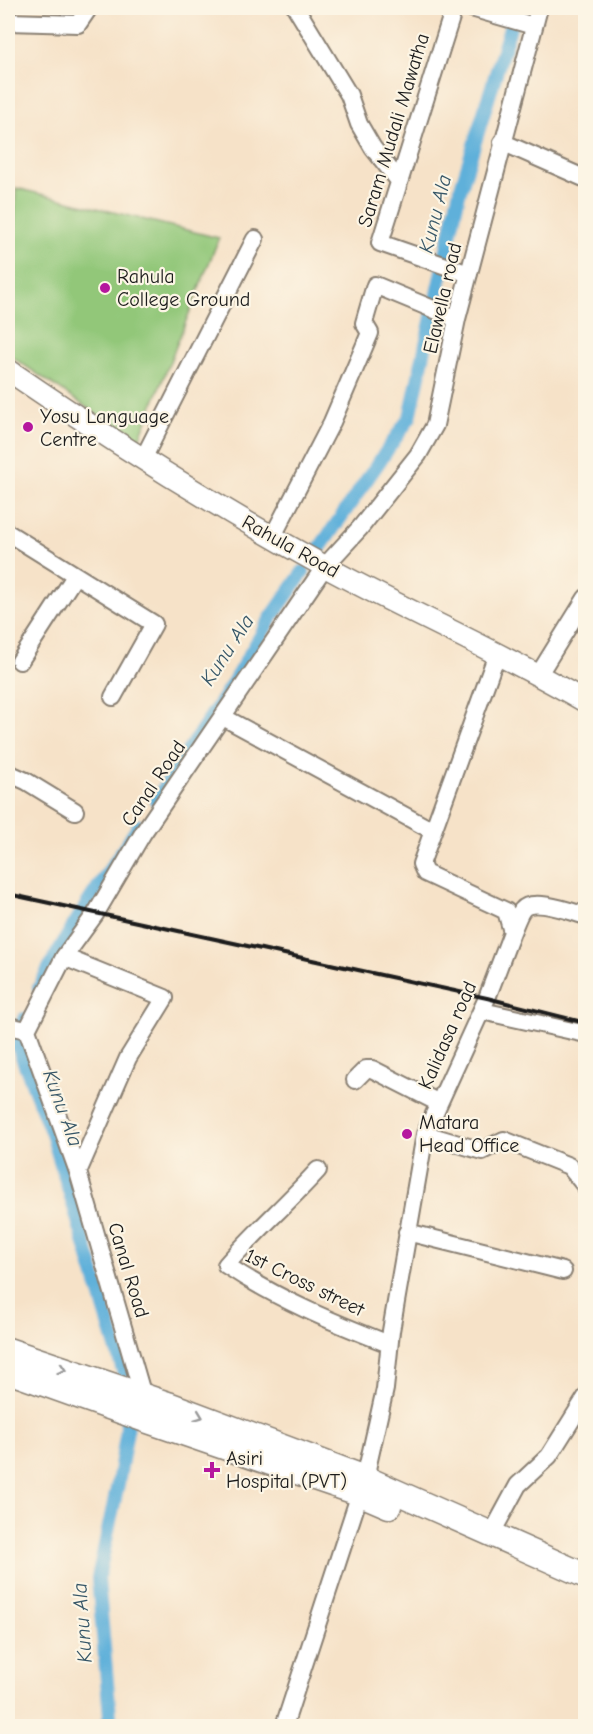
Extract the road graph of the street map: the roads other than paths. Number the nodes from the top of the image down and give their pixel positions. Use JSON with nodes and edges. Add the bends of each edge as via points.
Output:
{"nodes":[{"id":1,"x":89,"y":8,"type":"edge"},
{"id":2,"x":296,"y":8,"type":"edge"},
{"id":3,"x":471,"y":8,"type":"edge"},
{"id":4,"x":539,"y":8,"type":"edge"},
{"id":5,"x":450,"y":9,"type":"edge"},
{"id":6,"x":8,"y":22,"type":"edge"},
{"id":7,"x":534,"y":26,"type":"junction"},
{"id":8,"x":502,"y":142,"type":"junction"},
{"id":9,"x":585,"y":179,"type":"edge"},
{"id":10,"x":399,"y":181,"type":"junction"},
{"id":11,"x":255,"y":239,"type":"dead end"},
{"id":12,"x":469,"y":274,"type":"junction"},
{"id":13,"x":457,"y":319,"type":"junction"},
{"id":14,"x":8,"y":370,"type":"edge"},
{"id":15,"x":143,"y":459,"type":"junction"},
{"id":16,"x":8,"y":533,"type":"edge"},
{"id":17,"x":273,"y":536,"type":"junction"},
{"id":18,"x":325,"y":566,"type":"junction"},
{"id":19,"x":75,"y":576,"type":"junction"},
{"id":20,"x":585,"y":598,"type":"edge"},
{"id":21,"x":497,"y":654,"type":"junction"},
{"id":22,"x":20,"y":662,"type":"dead end"},
{"id":23,"x":539,"y":674,"type":"junction"},
{"id":24,"x":113,"y":697,"type":"dead end"},
{"id":25,"x":585,"y":702,"type":"edge"},
{"id":26,"x":223,"y":717,"type":"junction"},
{"id":27,"x":8,"y":773,"type":"edge"},
{"id":28,"x":75,"y":811,"type":"dead end"},
{"id":29,"x":433,"y":831,"type":"junction"},
{"id":30,"x":585,"y":916,"type":"edge"},
{"id":31,"x":512,"y":932,"type":"junction"},
{"id":32,"x":64,"y":957,"type":"junction"},
{"id":33,"x":482,"y":1011,"type":"junction"},
{"id":34,"x":8,"y":1026,"type":"edge"},
{"id":35,"x":27,"y":1030,"type":"junction"},
{"id":36,"x":585,"y":1034,"type":"edge"},
{"id":37,"x":356,"y":1080,"type":"dead end"},
{"id":38,"x":439,"y":1104,"type":"junction"},
{"id":39,"x":425,"y":1134,"type":"junction"},
{"id":40,"x":318,"y":1170,"type":"dead end"},
{"id":41,"x":78,"y":1172,"type":"junction"},
{"id":42,"x":585,"y":1187,"type":"edge"},
{"id":43,"x":407,"y":1232,"type":"junction"},
{"id":44,"x":563,"y":1271,"type":"dead end"},
{"id":45,"x":390,"y":1344,"type":"junction"},
{"id":46,"x":9,"y":1361,"type":"edge"},
{"id":47,"x":143,"y":1395,"type":"junction"},
{"id":48,"x":585,"y":1396,"type":"edge"},
{"id":49,"x":113,"y":1397,"type":"junction"},
{"id":50,"x":147,"y":1421,"type":"junction"},
{"id":51,"x":363,"y":1486,"type":"junction"},
{"id":52,"x":492,"y":1533,"type":"junction"},
{"id":53,"x":585,"y":1576,"type":"edge"},
{"id":54,"x":585,"y":1594,"type":"edge"},
{"id":55,"x":284,"y":1726,"type":"edge"}],
"edges":[{"from":1,"to":6,"type":"street","via":[[78,24]]},
{"from":2,"to":10,"type":"street","via":[[349,95],[373,148]]},
{"from":3,"to":7,"type":"street"},
{"from":4,"to":7,"type":"street","name":"Elawella road"},
{"from":5,"to":10,"type":"street","name":"Saram Mudali Mawatha"},
{"from":7,"to":8,"type":"street","name":"Elawella road"},
{"from":8,"to":9,"type":"street"},
{"from":8,"to":12,"type":"street","name":"Elawella road"},
{"from":10,"to":12,"type":"street","name":"Saram Mudali Mawatha","via":[[380,243]]},
{"from":11,"to":15,"type":"street"},
{"from":12,"to":13,"type":"street","name":"Elawella road"},
{"from":13,"to":17,"type":"street","via":[[375,285],[364,322],[370,333],[332,422]]},
{"from":13,"to":18,"type":"street","name":"Elawella road","via":[[435,425],[418,455]]},
{"from":14,"to":15,"type":"main road","name":"Rahula Road"},
{"from":15,"to":17,"type":"main road","name":"Rahula Road"},
{"from":16,"to":19,"type":"street"},
{"from":17,"to":18,"type":"main road","name":"Rahula Road"},
{"from":18,"to":21,"type":"main road","name":"Rahula Road"},
{"from":18,"to":26,"type":"street","name":"Canal Road"},
{"from":19,"to":22,"type":"street"},
{"from":19,"to":24,"type":"street","via":[[154,624]]},
{"from":20,"to":23,"type":"street"},
{"from":21,"to":23,"type":"main road","name":"Rahula Road"},
{"from":21,"to":29,"type":"street"},
{"from":23,"to":25,"type":"main road","name":"Rahula Road"},
{"from":26,"to":29,"type":"street"},
{"from":26,"to":32,"type":"street","name":"Canal Road"},
{"from":27,"to":28,"type":"street"},
{"from":29,"to":31,"type":"street","via":[[421,864],[425,873],[507,911]]},
{"from":30,"to":31,"type":"street","name":"Kalidasa road","via":[[539,904],[527,905]]},
{"from":31,"to":33,"type":"street","name":"Kalidasa road"},
{"from":32,"to":35,"type":"street","name":"Canal Road"},
{"from":32,"to":41,"type":"street","via":[[165,998],[128,1058]]},
{"from":33,"to":36,"type":"street"},
{"from":33,"to":38,"type":"street","name":"Kalidasa road"},
{"from":34,"to":35,"type":"street"},
{"from":35,"to":41,"type":"street","name":"Canal Road"},
{"from":37,"to":38,"type":"street","via":[[372,1069]]},
{"from":38,"to":39,"type":"street","name":"Kalidasa road"},
{"from":39,"to":42,"type":"street","via":[[482,1151],[504,1140],[569,1166]]},
{"from":39,"to":43,"type":"street","name":"Kalidasa road"},
{"from":40,"to":45,"type":"street","name":"1st Cross street","via":[[226,1265],[259,1287],[315,1314]]},
{"from":41,"to":47,"type":"street","name":"Canal Road"},
{"from":43,"to":44,"type":"street"},
{"from":43,"to":45,"type":"street","name":"Kalidasa road"},
{"from":45,"to":51,"type":"street","name":"Kalidasa road","via":[[385,1389]]},
{"from":46,"to":49,"type":"highway"},
{"from":47,"to":49,"type":"highway"},
{"from":47,"to":50,"type":"street","name":"Canal Road"},
{"from":47,"to":51,"type":"highway","one_way":true},
{"from":48,"to":52,"type":"street","via":[[549,1456],[518,1485]]},
{"from":49,"to":50,"type":"highway"},
{"from":50,"to":51,"type":"highway"},
{"from":51,"to":52,"type":"highway"},
{"from":51,"to":54,"type":"highway"},
{"from":51,"to":55,"type":"street","name":"Kalidasa road"},
{"from":52,"to":53,"type":"highway"}]}
